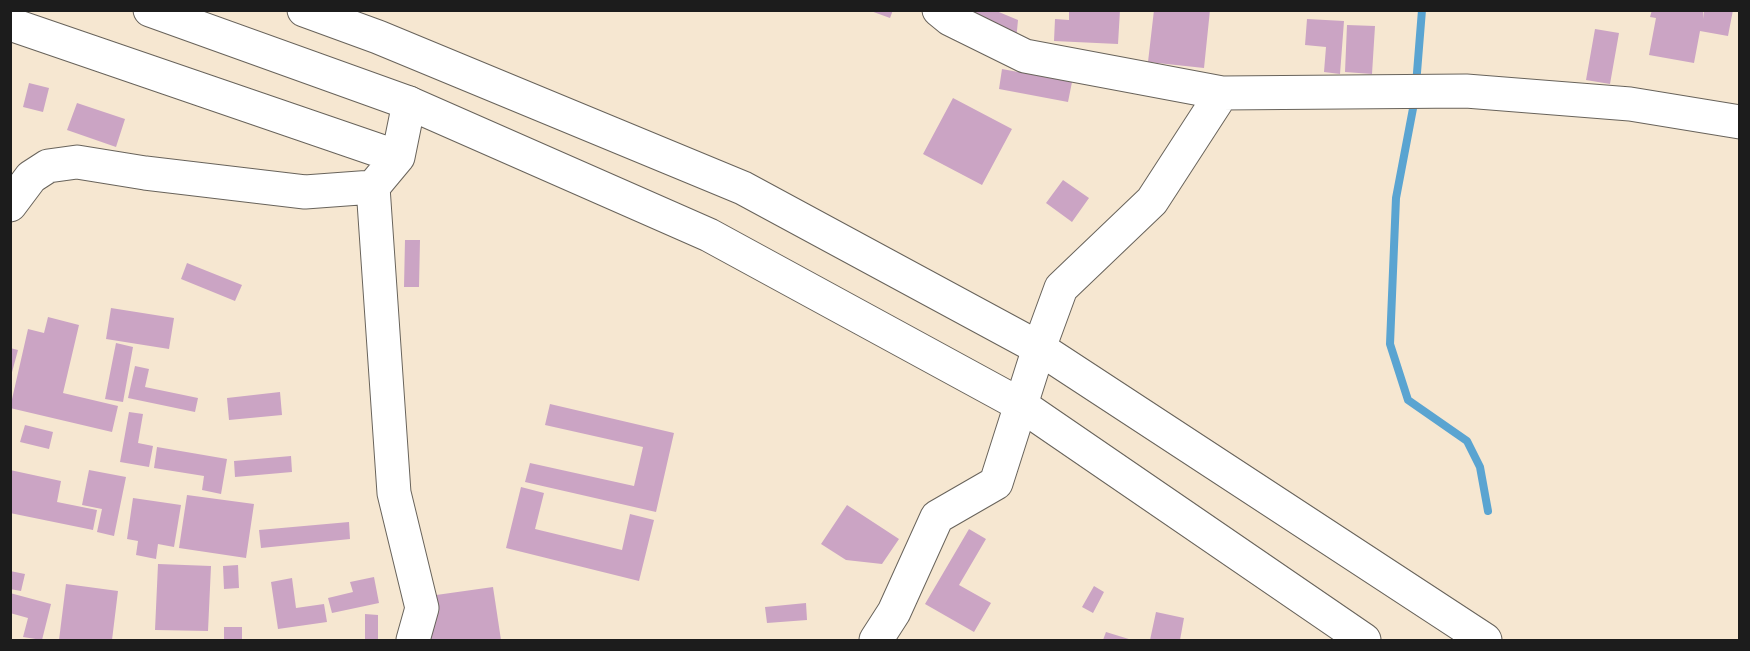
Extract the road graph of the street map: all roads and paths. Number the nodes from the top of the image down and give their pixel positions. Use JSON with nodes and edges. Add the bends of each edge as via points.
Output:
{"nodes":[{"id":1,"x":150,"y":10,"type":"edge"},
{"id":2,"x":304,"y":10,"type":"edge"},
{"id":3,"x":939,"y":10,"type":"edge"},
{"id":4,"x":10,"y":24,"type":"edge"},
{"id":5,"x":1222,"y":93,"type":"junction"},
{"id":6,"x":409,"y":103,"type":"junction"},
{"id":7,"x":1740,"y":122,"type":"edge"},
{"id":8,"x":398,"y":157,"type":"junction"},
{"id":9,"x":373,"y":187,"type":"junction"},
{"id":10,"x":10,"y":205,"type":"edge"},
{"id":11,"x":1039,"y":348,"type":"junction"},
{"id":12,"x":1021,"y":405,"type":"junction"},
{"id":13,"x":413,"y":640,"type":"edge"},
{"id":14,"x":876,"y":640,"type":"edge"},
{"id":15,"x":1364,"y":640,"type":"edge"},
{"id":16,"x":1485,"y":640,"type":"edge"}],
"edges":[{"from":1,"to":6,"type":"street"},
{"from":2,"to":11,"type":"street","via":[[743,188]]},
{"from":3,"to":5,"type":"street","via":[[1025,56]]},
{"from":4,"to":8,"type":"street"},
{"from":5,"to":7,"type":"street","via":[[1466,91],[1630,104]]},
{"from":5,"to":11,"type":"street","via":[[1152,201],[1061,288]]},
{"from":6,"to":8,"type":"street"},
{"from":6,"to":12,"type":"street","via":[[709,235]]},
{"from":8,"to":9,"type":"street"},
{"from":9,"to":10,"type":"street","via":[[305,192],[77,162],[39,171]]},
{"from":9,"to":13,"type":"street","via":[[394,493],[422,608]]},
{"from":11,"to":12,"type":"street"},
{"from":11,"to":16,"type":"street"},
{"from":12,"to":14,"type":"street","via":[[996,483],[937,517],[894,612]]},
{"from":12,"to":15,"type":"street"}]}
